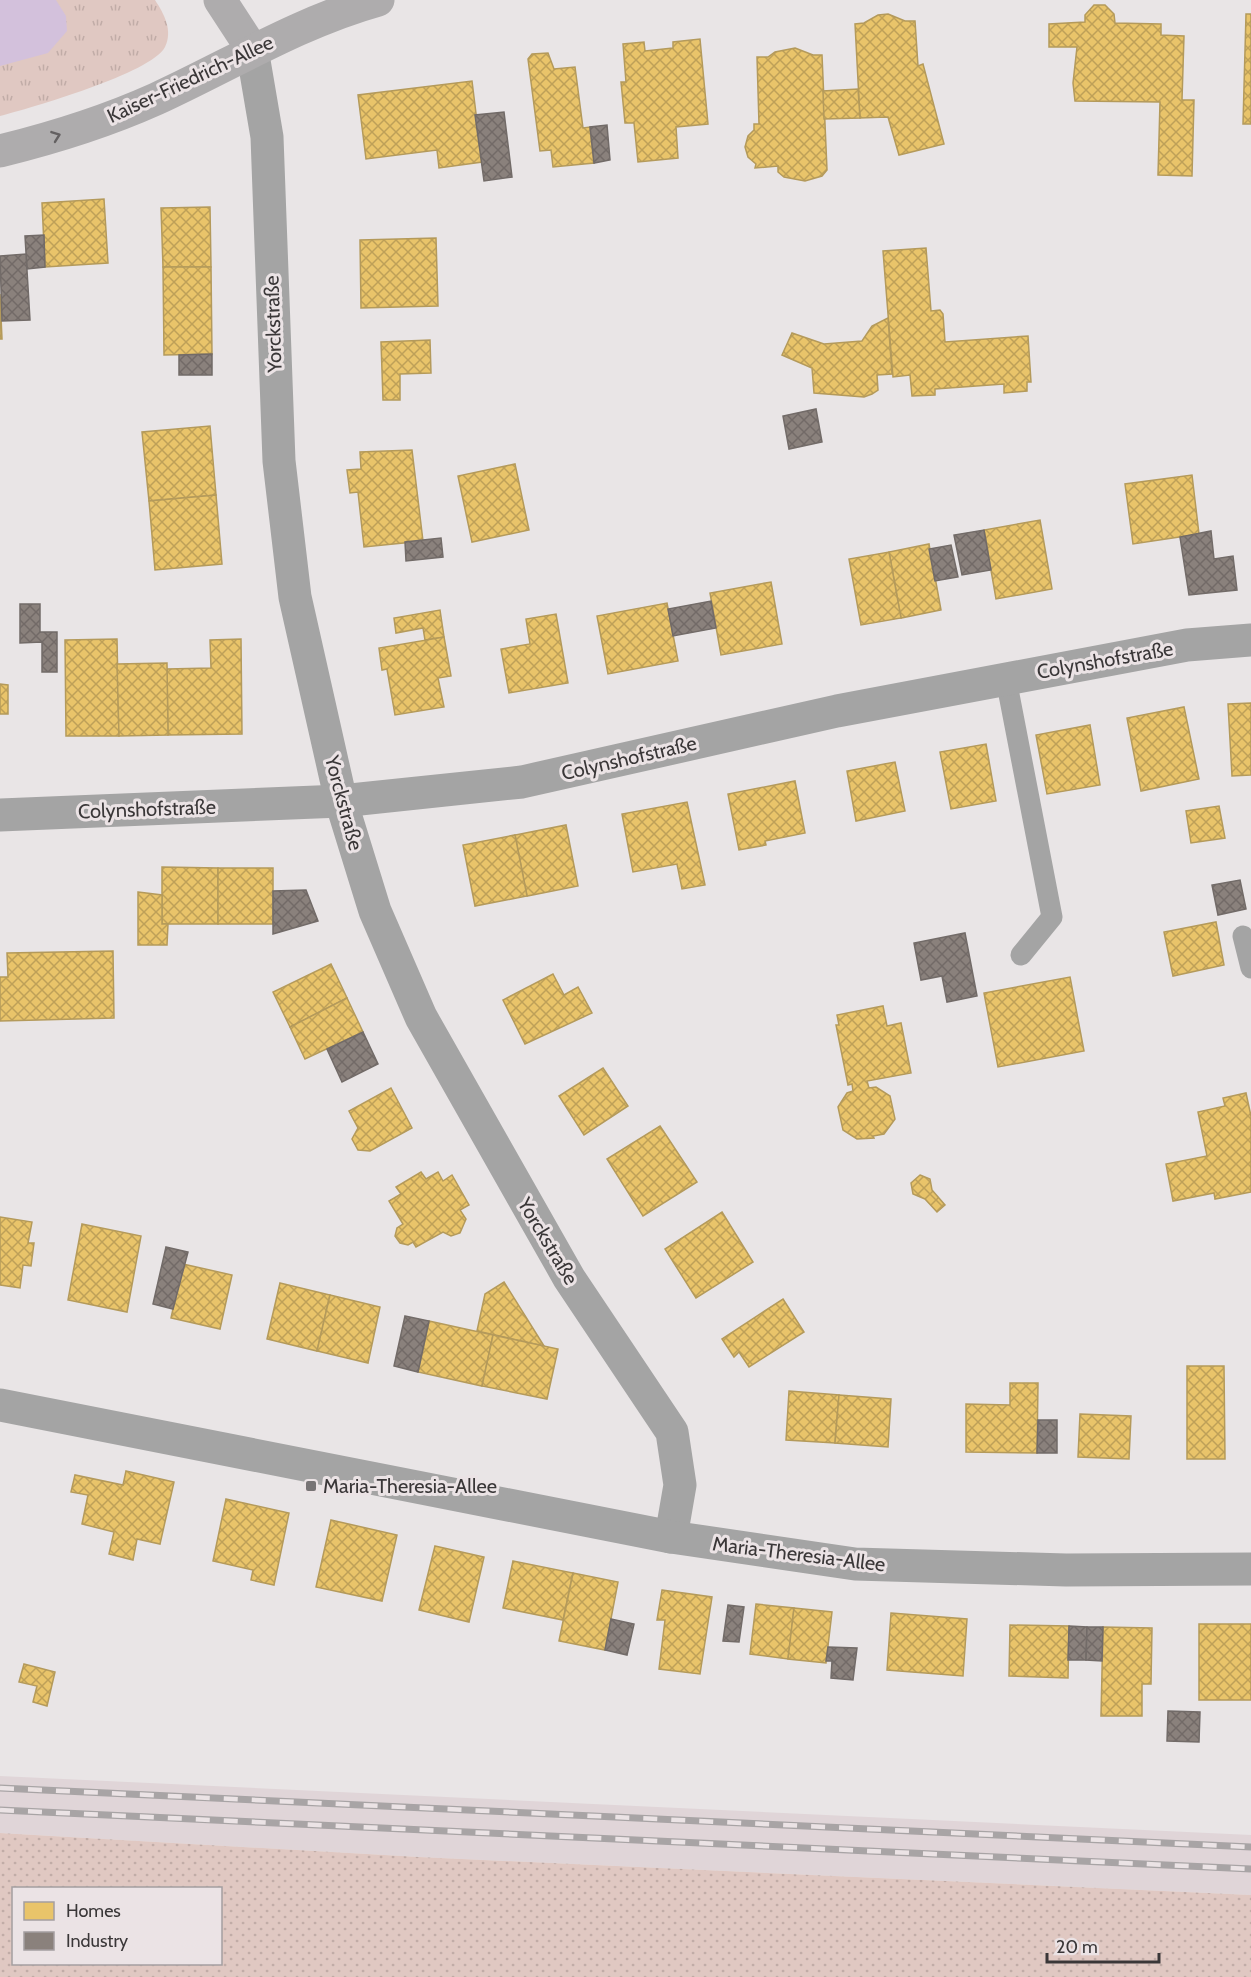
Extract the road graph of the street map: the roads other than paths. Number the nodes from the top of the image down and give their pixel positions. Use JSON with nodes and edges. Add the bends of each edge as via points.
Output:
{"nodes":[{"id":1,"x":220,"y":0,"type":"edge"},
{"id":2,"x":378,"y":0,"type":"edge"},
{"id":3,"x":252,"y":49,"type":"junction"},
{"id":4,"x":0,"y":151,"type":"edge"},
{"id":5,"x":1251,"y":640,"type":"edge"},
{"id":6,"x":1006,"y":678,"type":"junction"},
{"id":7,"x":341,"y":801,"type":"junction"},
{"id":8,"x":0,"y":815,"type":"edge"},
{"id":9,"x":1243,"y":936,"type":"dead end"},
{"id":10,"x":1021,"y":955,"type":"dead end"},
{"id":11,"x":1251,"y":968,"type":"edge"},
{"id":12,"x":0,"y":1405,"type":"edge"},
{"id":13,"x":672,"y":1538,"type":"junction"},
{"id":14,"x":1251,"y":1569,"type":"edge"}],
"edges":[{"from":1,"to":3,"type":"street","name":"Yorckstraße"},
{"from":2,"to":3,"type":"street","name":"Kaiser-Friedrich-Allee","via":[[351,7]]},
{"from":4,"to":3,"type":"street","name":"Kaiser-Friedrich-Allee","one_way":true,"via":[[48,139],[155,99]]},
{"from":3,"to":7,"type":"street","name":"Yorckstraße","via":[[267,137],[279,461],[294,597]]},
{"from":5,"to":6,"type":"street","name":"Colynshofstraße","via":[[1187,645]]},
{"from":6,"to":7,"type":"street","name":"Colynshofstraße","via":[[837,711],[522,782]]},
{"from":6,"to":10,"type":"lane","via":[[1052,917]]},
{"from":7,"to":8,"type":"street","name":"Colynshofstraße"},
{"from":7,"to":13,"type":"street","name":"Yorckstraße","via":[[375,911],[421,1017],[569,1278],[672,1432],[680,1485]]},
{"from":9,"to":11,"type":"lane"},
{"from":12,"to":13,"type":"street","name":"Maria-Theresia-Allee"},
{"from":13,"to":14,"type":"street","name":"Maria-Theresia-Allee","via":[[855,1564],[1066,1570]]}]}
